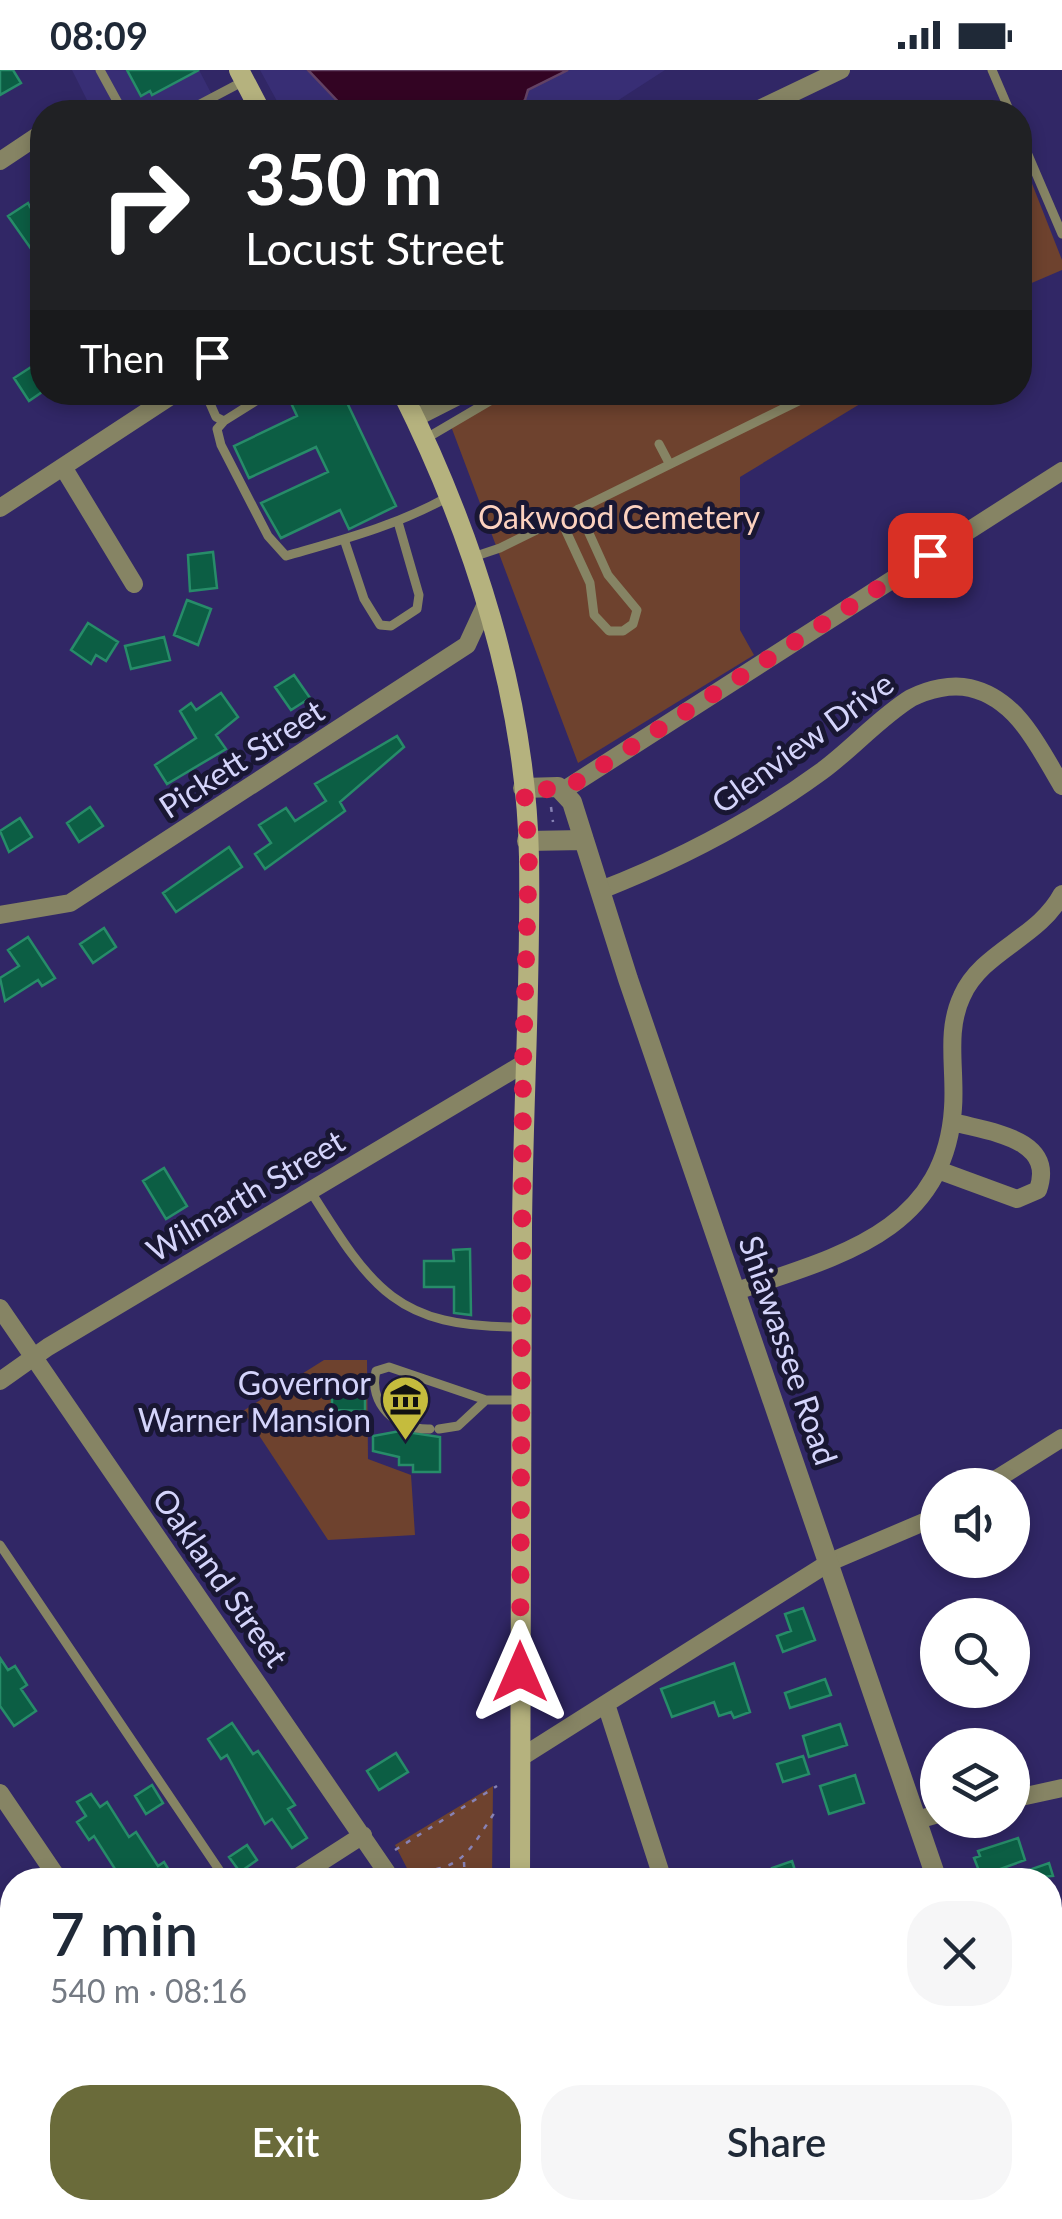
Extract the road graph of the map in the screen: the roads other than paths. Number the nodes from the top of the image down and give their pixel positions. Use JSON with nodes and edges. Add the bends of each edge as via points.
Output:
{"nodes":[{"id":1,"x":100,"y":70,"type":"edge"},
{"id":2,"x":841,"y":70,"type":"edge"},
{"id":3,"x":992,"y":70,"type":"edge"},
{"id":4,"x":242,"y":75,"type":"edge"},
{"id":5,"x":116,"y":100,"type":"edge"},
{"id":6,"x":204,"y":100,"type":"edge"},
{"id":7,"x":254,"y":100,"type":"edge"},
{"id":8,"x":778,"y":100,"type":"edge"},
{"id":9,"x":1005,"y":100,"type":"edge"},
{"id":10,"x":30,"y":141,"type":"edge"},
{"id":11,"x":0,"y":161,"type":"edge"},
{"id":12,"x":1032,"y":164,"type":"edge"},
{"id":13,"x":1062,"y":234,"type":"edge"},
{"id":14,"x":157,"y":405,"type":"edge"},
{"id":15,"x":211,"y":405,"type":"edge"},
{"id":16,"x":249,"y":405,"type":"edge"},
{"id":17,"x":408,"y":405,"type":"edge"},
{"id":18,"x":440,"y":405,"type":"edge"},
{"id":19,"x":483,"y":405,"type":"edge"},
{"id":20,"x":791,"y":405,"type":"edge"},
{"id":21,"x":415,"y":418,"type":"junction"},
{"id":22,"x":224,"y":421,"type":"junction"},
{"id":23,"x":425,"y":439,"type":"junction"},
{"id":24,"x":659,"y":444,"type":"dead end"},
{"id":25,"x":670,"y":463,"type":"junction"},
{"id":26,"x":63,"y":467,"type":"junction"},
{"id":27,"x":1062,"y":470,"type":"edge"},
{"id":28,"x":448,"y":498,"type":"junction"},
{"id":29,"x":0,"y":508,"type":"edge"},
{"id":30,"x":578,"y":509,"type":"junction"},
{"id":31,"x":560,"y":518,"type":"junction"},
{"id":32,"x":398,"y":522,"type":"junction"},
{"id":33,"x":344,"y":539,"type":"junction"},
{"id":34,"x":472,"y":557,"type":"junction"},
{"id":35,"x":134,"y":584,"type":"dead end"},
{"id":36,"x":486,"y":606,"type":"junction"},
{"id":37,"x":1062,"y":786,"type":"edge"},
{"id":38,"x":524,"y":788,"type":"junction"},
{"id":39,"x":557,"y":795,"type":"junction"},
{"id":40,"x":584,"y":840,"type":"junction"},
{"id":41,"x":527,"y":841,"type":"junction"},
{"id":42,"x":600,"y":890,"type":"junction"},
{"id":43,"x":1062,"y":894,"type":"edge"},
{"id":44,"x":0,"y":915,"type":"edge"},
{"id":45,"x":523,"y":1064,"type":"junction"},
{"id":46,"x":952,"y":1122,"type":"junction"},
{"id":47,"x":938,"y":1170,"type":"junction"},
{"id":48,"x":311,"y":1192,"type":"junction"},
{"id":49,"x":737,"y":1290,"type":"junction"},
{"id":50,"x":0,"y":1308,"type":"edge"},
{"id":51,"x":522,"y":1328,"type":"junction"},
{"id":52,"x":34,"y":1359,"type":"junction"},
{"id":53,"x":0,"y":1381,"type":"edge"},
{"id":54,"x":486,"y":1400,"type":"junction"},
{"id":55,"x":522,"y":1400,"type":"junction"},
{"id":56,"x":1062,"y":1438,"type":"edge"},
{"id":57,"x":1014,"y":1468,"type":"edge"},
{"id":58,"x":920,"y":1524,"type":"edge"},
{"id":59,"x":0,"y":1546,"type":"edge"},
{"id":60,"x":830,"y":1562,"type":"junction"},
{"id":61,"x":606,"y":1704,"type":"junction"},
{"id":62,"x":520,"y":1758,"type":"junction"},
{"id":63,"x":1062,"y":1788,"type":"edge"},
{"id":64,"x":0,"y":1793,"type":"edge"},
{"id":65,"x":1030,"y":1794,"type":"edge"},
{"id":66,"x":920,"y":1796,"type":"edge"},
{"id":67,"x":362,"y":1835,"type":"junction"},
{"id":68,"x":931,"y":1838,"type":"edge"},
{"id":69,"x":51,"y":1868,"type":"edge"},
{"id":70,"x":218,"y":1868,"type":"edge"},
{"id":71,"x":311,"y":1868,"type":"edge"},
{"id":72,"x":384,"y":1868,"type":"edge"},
{"id":73,"x":520,"y":1868,"type":"edge"},
{"id":74,"x":660,"y":1868,"type":"edge"},
{"id":75,"x":935,"y":1868,"type":"edge"}],
"edges":[{"from":1,"to":5,"type":"lane"},
{"from":2,"to":8,"type":"street"},
{"from":3,"to":9,"type":"lane"},
{"from":4,"to":6,"type":"lane"},
{"from":4,"to":7,"type":"main road"},
{"from":10,"to":11,"type":"street"},
{"from":12,"to":13,"type":"lane"},
{"from":14,"to":26,"type":"street"},
{"from":15,"to":22,"type":"lane"},
{"from":16,"to":22,"type":"lane"},
{"from":17,"to":21,"type":"main road"},
{"from":18,"to":21,"type":"street"},
{"from":19,"to":23,"type":"lane"},
{"from":20,"to":25,"type":"lane"},
{"from":21,"to":23,"type":"main road"},
{"from":22,"to":33,"type":"lane","via":[[217,428],[221,445],[281,554]]},
{"from":23,"to":28,"type":"main road"},
{"from":24,"to":25,"type":"lane"},
{"from":25,"to":30,"type":"lane"},
{"from":26,"to":29,"type":"street"},
{"from":26,"to":35,"type":"street"},
{"from":27,"to":39,"type":"street"},
{"from":28,"to":32,"type":"lane"},
{"from":28,"to":34,"type":"main road"},
{"from":30,"to":31,"type":"lane"},
{"from":30,"to":31,"type":"lane","via":[[608,575],[638,610],[623,631],[600,625],[590,583]]},
{"from":31,"to":34,"type":"lane"},
{"from":32,"to":33,"type":"lane"},
{"from":32,"to":33,"type":"lane","via":[[419,595],[417,609],[391,626],[380,625],[364,599]]},
{"from":34,"to":36,"type":"main road"},
{"from":36,"to":38,"type":"main road"},
{"from":36,"to":44,"type":"street","name":"Pickett Street","via":[[467,645],[202,820],[70,903]]},
{"from":37,"to":42,"type":"street","name":"Glenview Drive","via":[[1024,723],[999,700],[970,688],[938,687],[910,699],[741,827]]},
{"from":38,"to":39,"type":"street"},
{"from":38,"to":41,"type":"main road"},
{"from":39,"to":40,"type":"street","name":"Shiawassee Road"},
{"from":40,"to":41,"type":"street"},
{"from":40,"to":42,"type":"street","name":"Shiawassee Road"},
{"from":41,"to":45,"type":"main road"},
{"from":42,"to":49,"type":"street","name":"Shiawassee Road"},
{"from":43,"to":46,"type":"street","via":[[1038,928],[978,971],[964,990],[954,1014]]},
{"from":45,"to":48,"type":"street","name":"Wilmarth Street"},
{"from":45,"to":51,"type":"main road"},
{"from":46,"to":47,"type":"street"},
{"from":46,"to":47,"type":"street","via":[[1025,1143],[1036,1153],[1042,1177],[1038,1190],[1017,1198]]},
{"from":47,"to":49,"type":"street","via":[[922,1197],[874,1240]]},
{"from":48,"to":51,"type":"lane","via":[[354,1260],[417,1315]]},
{"from":48,"to":52,"type":"street","name":"Wilmarth Street"},
{"from":49,"to":60,"type":"street","name":"Shiawassee Road"},
{"from":50,"to":52,"type":"street","name":"Oakland Street"},
{"from":51,"to":55,"type":"main road"},
{"from":52,"to":53,"type":"street","name":"Wilmarth Street"},
{"from":52,"to":67,"type":"street","name":"Oakland Street"},
{"from":54,"to":54,"type":"lane","via":[[458,1426],[419,1430],[379,1406],[372,1388],[376,1371],[390,1367]]},
{"from":54,"to":55,"type":"lane"},
{"from":55,"to":62,"type":"main road"},
{"from":56,"to":57,"type":"street"},
{"from":58,"to":60,"type":"street"},
{"from":59,"to":70,"type":"lane"},
{"from":60,"to":61,"type":"street"},
{"from":60,"to":66,"type":"street","name":"Shiawassee Road"},
{"from":61,"to":62,"type":"street"},
{"from":61,"to":74,"type":"street"},
{"from":62,"to":73,"type":"main road"},
{"from":63,"to":65,"type":"street"},
{"from":64,"to":69,"type":"street"},
{"from":67,"to":71,"type":"street"},
{"from":67,"to":72,"type":"street","name":"Oakland Street"},
{"from":68,"to":75,"type":"street","name":"Shiawassee Road"}]}
